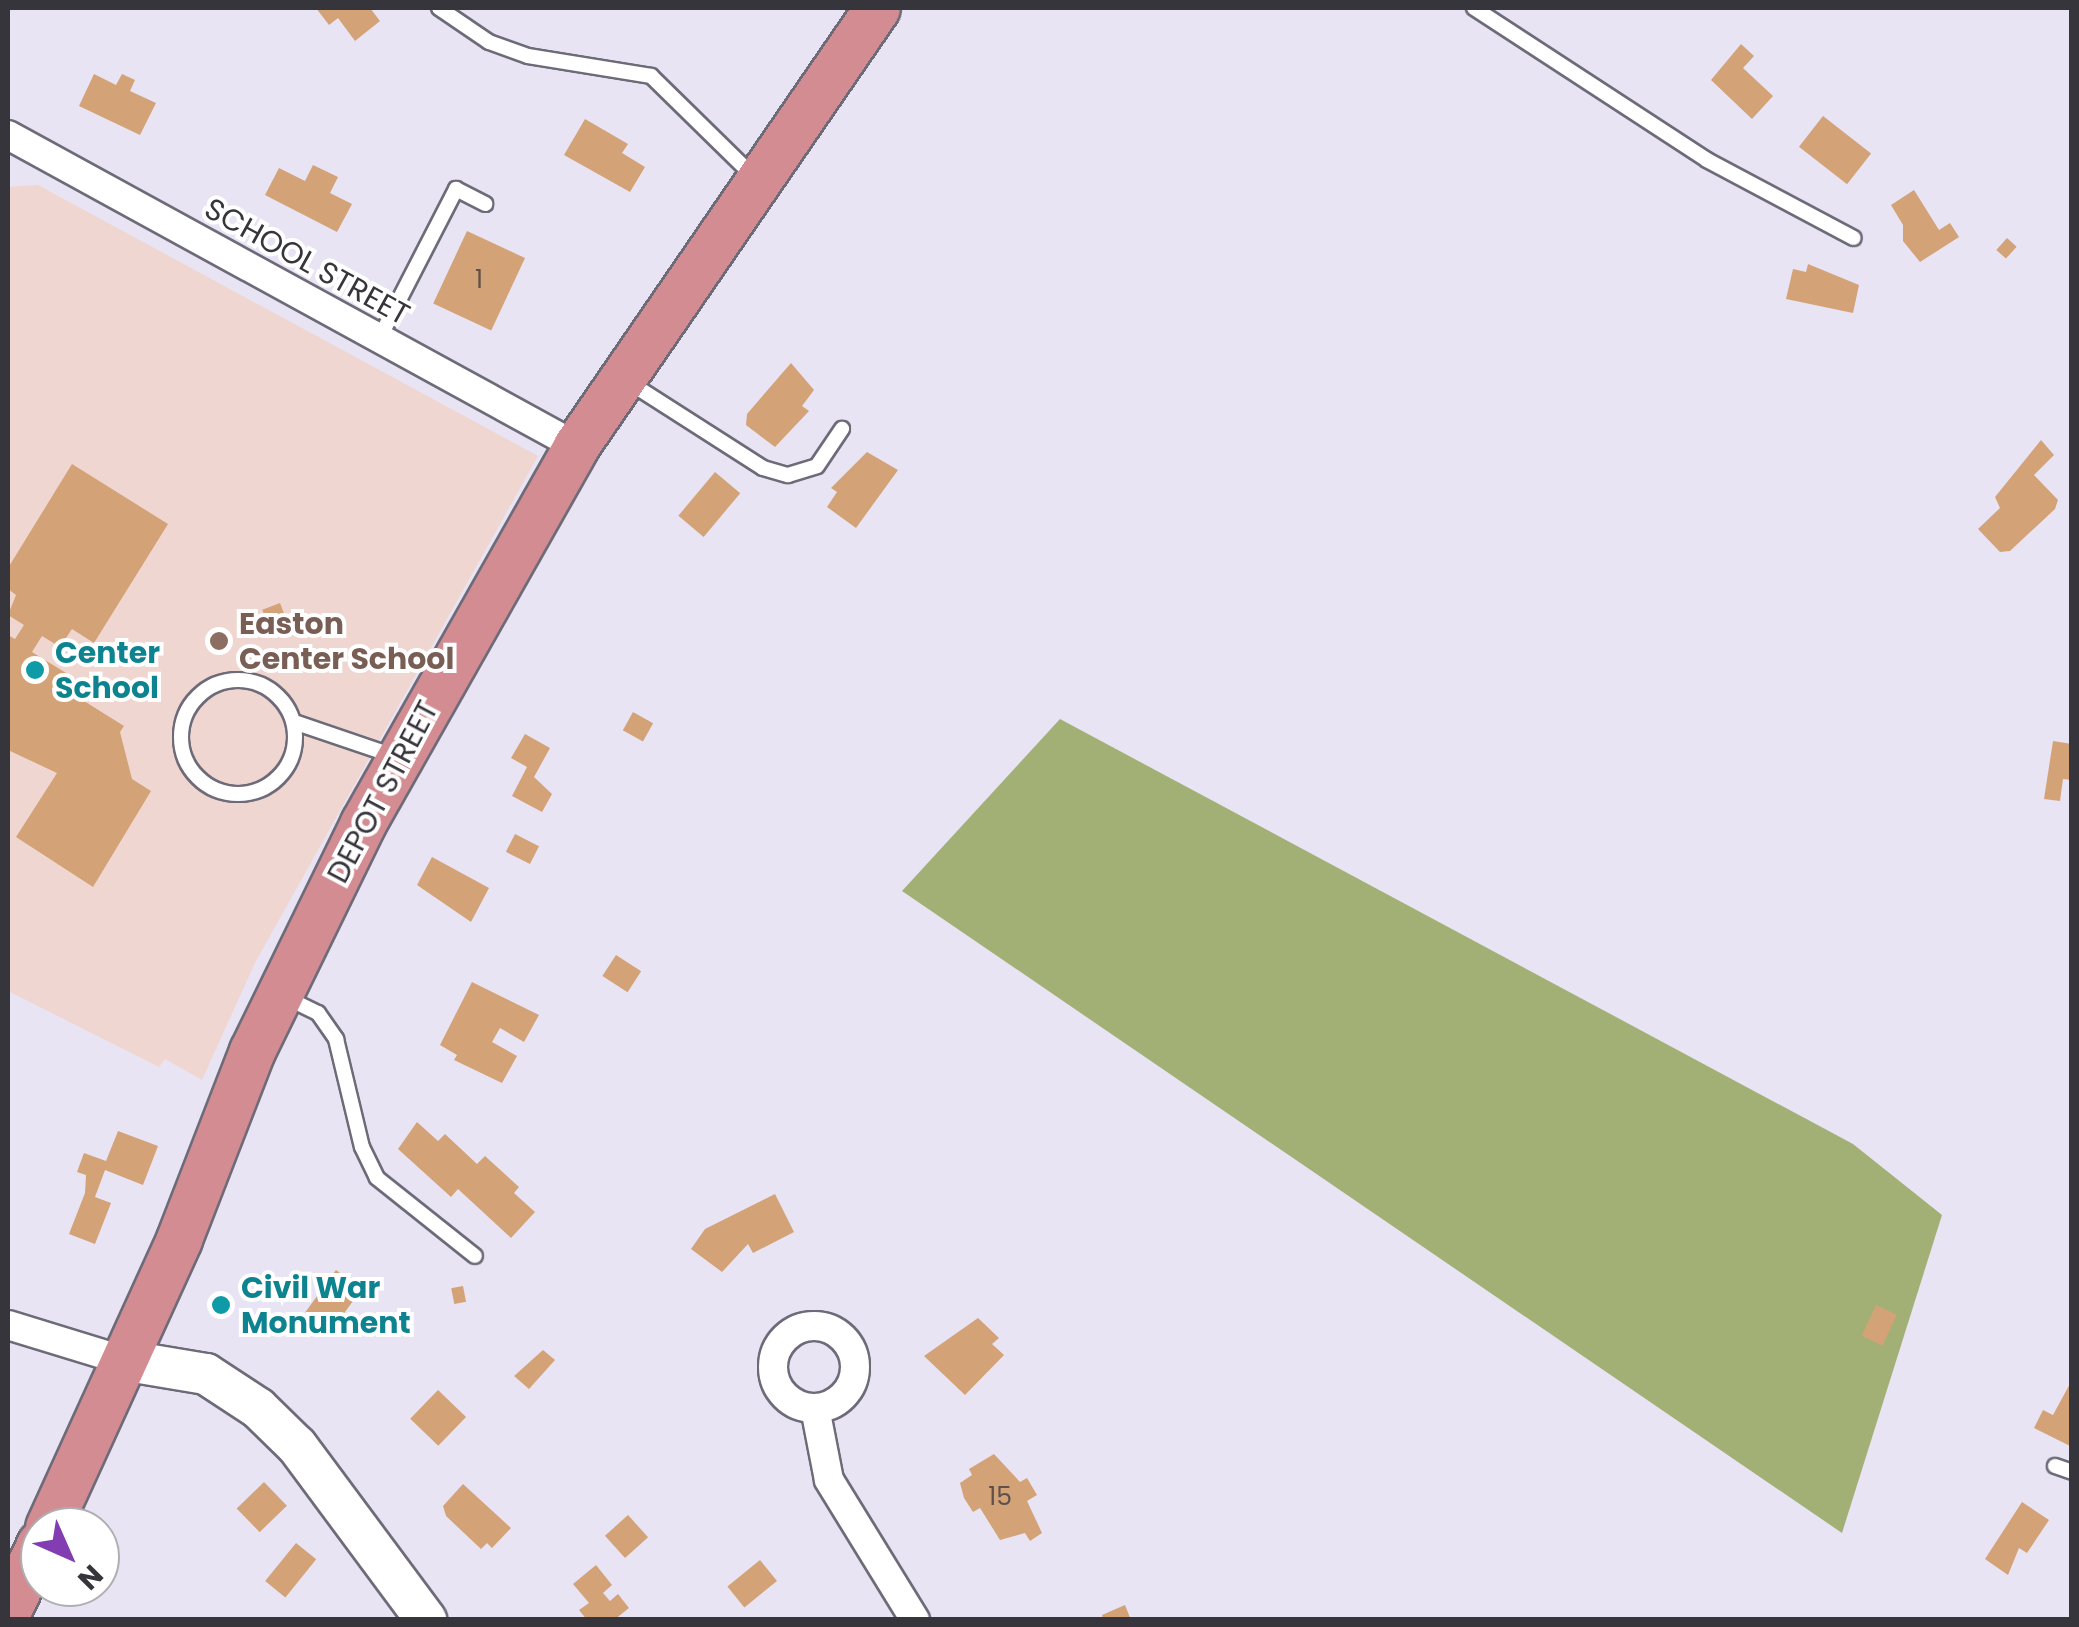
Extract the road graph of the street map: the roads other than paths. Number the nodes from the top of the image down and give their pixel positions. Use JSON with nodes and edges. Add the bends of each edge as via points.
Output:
{"nodes":[{"id":1,"x":439,"y":8,"type":"edge"},
{"id":2,"x":876,"y":8,"type":"edge"},
{"id":3,"x":1474,"y":8,"type":"edge"},
{"id":4,"x":8,"y":135,"type":"edge"},
{"id":5,"x":756,"y":178,"type":"junction"},
{"id":6,"x":484,"y":204,"type":"dead end"},
{"id":7,"x":1854,"y":238,"type":"dead end"},
{"id":8,"x":379,"y":338,"type":"junction"},
{"id":9,"x":622,"y":378,"type":"junction"},
{"id":10,"x":842,"y":429,"type":"dead end"},
{"id":11,"x":576,"y":446,"type":"junction"},
{"id":12,"x":294,"y":722,"type":"junction"},
{"id":13,"x":400,"y":758,"type":"junction"},
{"id":14,"x":280,"y":994,"type":"junction"},
{"id":15,"x":475,"y":1256,"type":"dead end"},
{"id":16,"x":8,"y":1325,"type":"edge"},
{"id":17,"x":122,"y":1360,"type":"junction"},
{"id":18,"x":815,"y":1408,"type":"dead end"},
{"id":19,"x":2055,"y":1466,"type":"dead end"},
{"id":20,"x":2072,"y":1472,"type":"edge"},
{"id":21,"x":57,"y":1507,"type":"edge"},
{"id":22,"x":20,"y":1586,"type":"edge"},
{"id":23,"x":8,"y":1611,"type":"edge"},
{"id":24,"x":426,"y":1620,"type":"edge"},
{"id":25,"x":915,"y":1620,"type":"edge"}],
"edges":[{"from":1,"to":5,"type":"lane","via":[[489,42],[528,56],[651,76]]},
{"from":2,"to":5,"type":"highway","name":"DEPOT STREET"},
{"from":3,"to":7,"type":"lane","via":[[1707,160]]},
{"from":4,"to":8,"type":"street","name":"SCHOOL STREET"},
{"from":5,"to":9,"type":"highway","name":"DEPOT STREET"},
{"from":6,"to":8,"type":"lane","via":[[456,189]]},
{"from":8,"to":11,"type":"street","name":"SCHOOL STREET"},
{"from":9,"to":10,"type":"lane","via":[[763,468],[788,475],[817,466]]},
{"from":9,"to":11,"type":"highway","name":"DEPOT STREET"},
{"from":11,"to":13,"type":"highway","name":"DEPOT STREET"},
{"from":12,"to":12,"type":"lane","via":[[273,691],[237,679],[218,682],[189,706],[180,742],[196,777],[228,794],[248,794],[280,776],[295,741]]},
{"from":12,"to":13,"type":"lane"},
{"from":13,"to":14,"type":"highway","name":"DEPOT STREET"},
{"from":14,"to":15,"type":"lane","via":[[318,1014],[336,1039],[362,1147],[377,1178]]},
{"from":14,"to":17,"type":"highway","name":"DEPOT STREET"},
{"from":16,"to":17,"type":"street"},
{"from":17,"to":21,"type":"highway","name":"DEPOT STREET"},
{"from":17,"to":24,"type":"main road","via":[[206,1374],[258,1408],[297,1446]]},
{"from":18,"to":25,"type":"street","via":[[828,1480]]},
{"from":19,"to":20,"type":"lane"},
{"from":22,"to":23,"type":"highway"}]}
